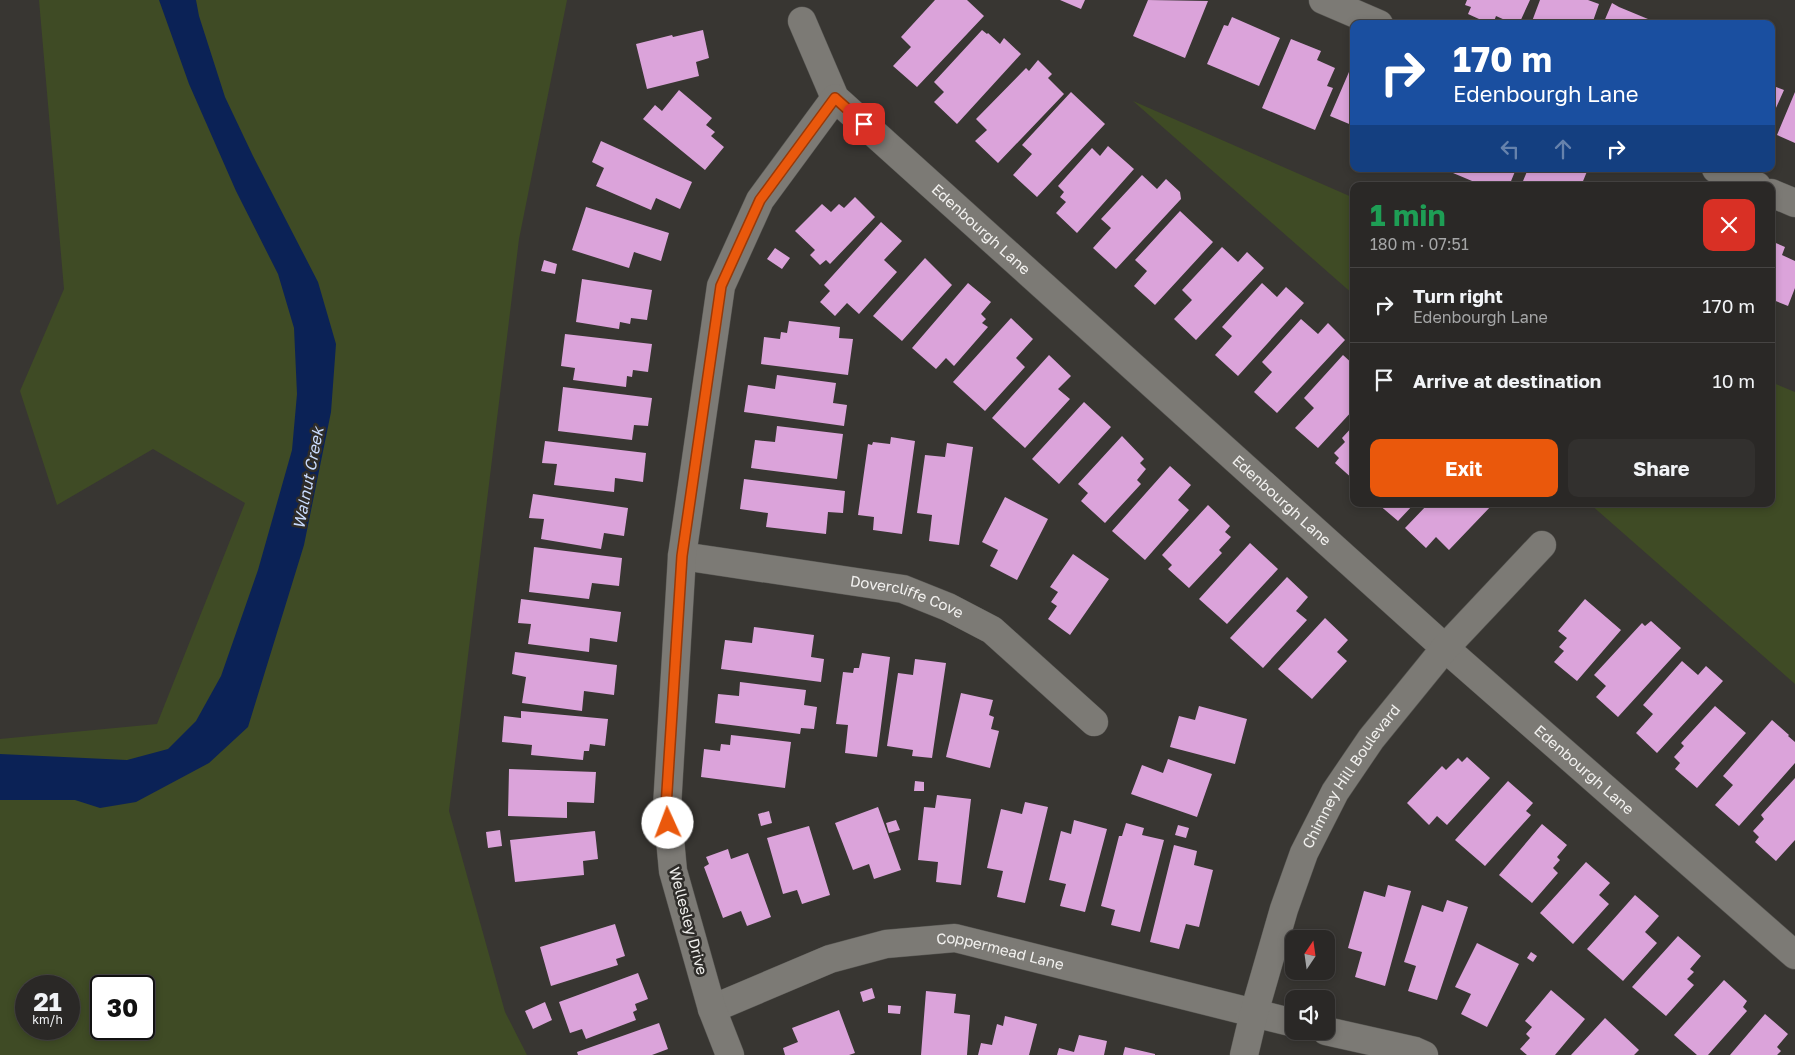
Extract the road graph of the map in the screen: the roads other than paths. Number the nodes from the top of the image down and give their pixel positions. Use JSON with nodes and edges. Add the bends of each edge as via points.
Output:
{"nodes":[{"id":1,"x":1324,"y":0,"type":"edge"},
{"id":2,"x":1370,"y":20,"type":"edge"},
{"id":3,"x":802,"y":21,"type":"dead end"},
{"id":4,"x":835,"y":98,"type":"junction"},
{"id":5,"x":1723,"y":172,"type":"edge"},
{"id":6,"x":1747,"y":182,"type":"edge"},
{"id":7,"x":1775,"y":194,"type":"edge"},
{"id":8,"x":1795,"y":203,"type":"edge"},
{"id":9,"x":1542,"y":545,"type":"dead end"},
{"id":10,"x":682,"y":556,"type":"junction"},
{"id":11,"x":1445,"y":648,"type":"junction"},
{"id":12,"x":1094,"y":722,"type":"dead end"},
{"id":13,"x":1795,"y":955,"type":"edge"},
{"id":14,"x":712,"y":1009,"type":"junction"},
{"id":15,"x":1254,"y":1013,"type":"junction"},
{"id":16,"x":1285,"y":1021,"type":"edge"},
{"id":17,"x":1335,"y":1033,"type":"edge"},
{"id":18,"x":730,"y":1055,"type":"edge"},
{"id":19,"x":1244,"y":1055,"type":"edge"},
{"id":20,"x":1424,"y":1055,"type":"edge"}],
"edges":[{"from":1,"to":2,"type":"street"},
{"from":3,"to":4,"type":"street","name":"Edenbourgh Lane"},
{"from":4,"to":10,"type":"street","name":"Wellesley Drive","via":[[760,200],[721,286]]},
{"from":4,"to":11,"type":"street","name":"Edenbourgh Lane"},
{"from":5,"to":6,"type":"street"},
{"from":7,"to":8,"type":"street"},
{"from":9,"to":11,"type":"street","name":"Chimney Hill Boulevard"},
{"from":10,"to":12,"type":"street","name":"Dovercliffe Cove","via":[[903,589],[948,607],[992,630]]},
{"from":10,"to":14,"type":"street","name":"Wellesley Drive","via":[[666,807],[673,871]]},
{"from":11,"to":13,"type":"street","name":"Edenbourgh Lane"},
{"from":11,"to":15,"type":"street","name":"Chimney Hill Boulevard","via":[[1371,739],[1335,792],[1304,853]]},
{"from":14,"to":15,"type":"street","name":"Coppermead Lane","via":[[830,959],[886,944],[955,938]]},
{"from":14,"to":18,"type":"street","name":"Wellesley Drive"},
{"from":15,"to":16,"type":"street","name":"Coppermead Lane"},
{"from":15,"to":19,"type":"street","name":"Chimney Hill Boulevard"},
{"from":17,"to":20,"type":"street"}]}
